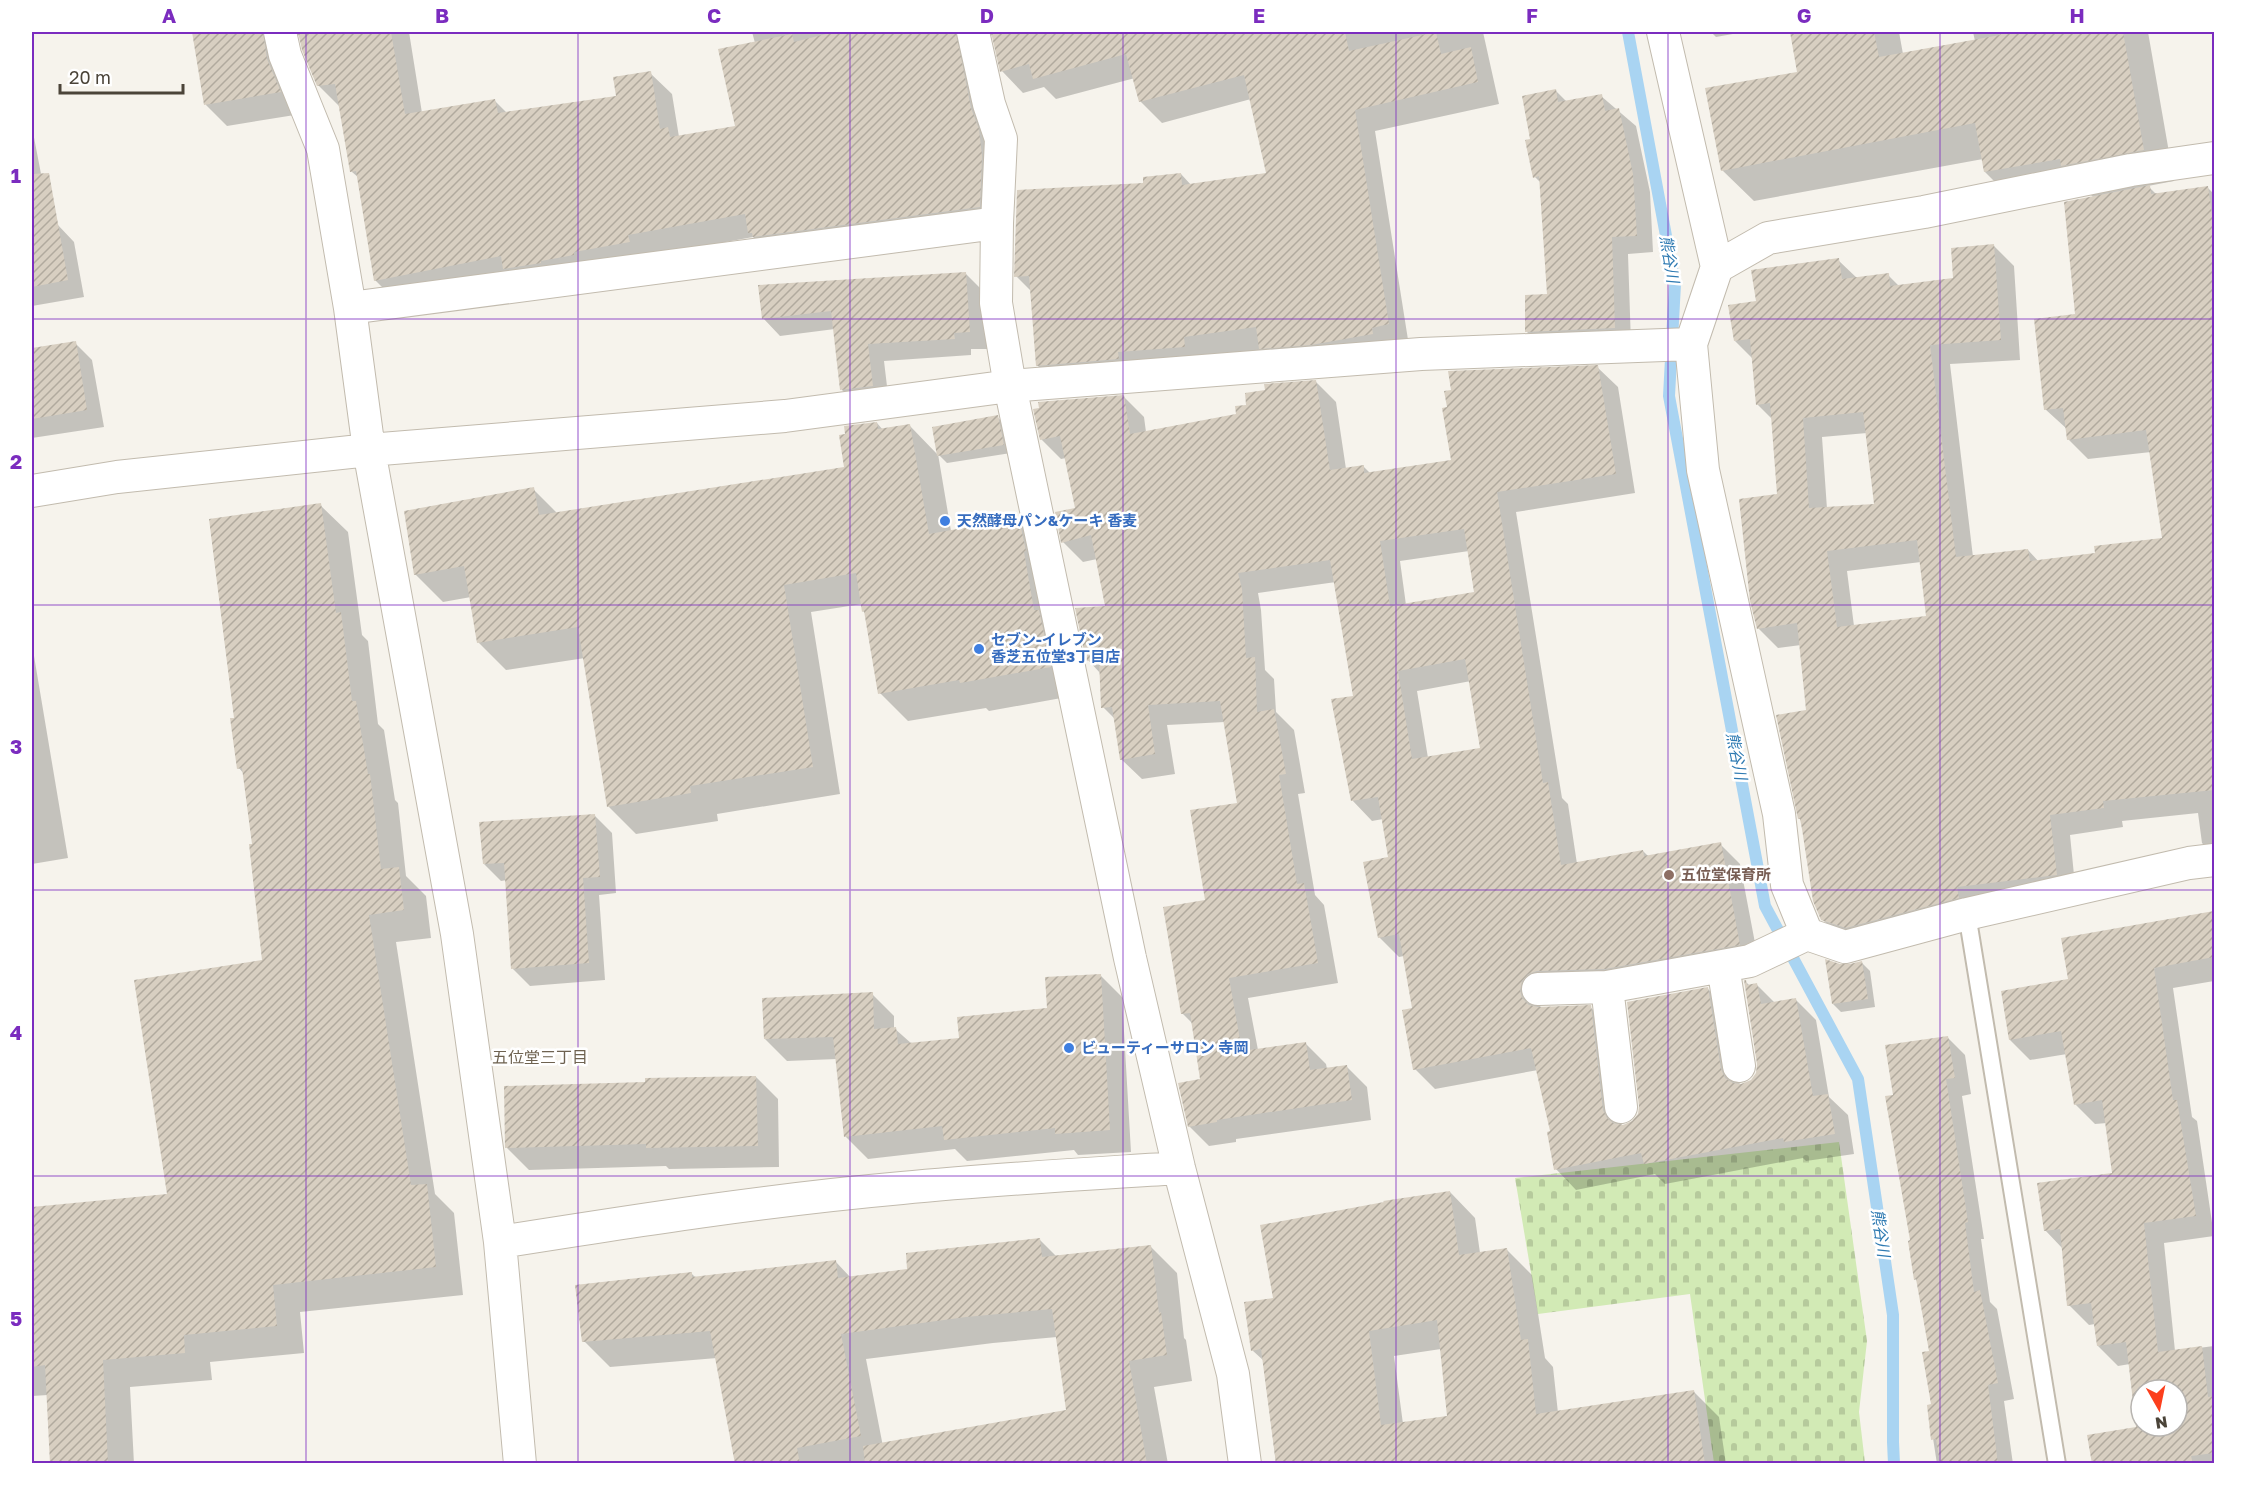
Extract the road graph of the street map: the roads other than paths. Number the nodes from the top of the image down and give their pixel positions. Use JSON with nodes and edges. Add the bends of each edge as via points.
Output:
{"nodes":[{"id":1,"x":280,"y":32,"type":"edge"},
{"id":2,"x":973,"y":32,"type":"edge"},
{"id":3,"x":1663,"y":32,"type":"edge"},
{"id":4,"x":2214,"y":158,"type":"edge"},
{"id":5,"x":997,"y":223,"type":"junction"},
{"id":6,"x":1717,"y":267,"type":"junction"},
{"id":7,"x":350,"y":308,"type":"junction"},
{"id":8,"x":1676,"y":345,"type":"junction"},
{"id":9,"x":1010,"y":386,"type":"junction"},
{"id":10,"x":369,"y":450,"type":"junction"},
{"id":11,"x":32,"y":491,"type":"edge"},
{"id":12,"x":2214,"y":860,"type":"edge"},
{"id":13,"x":1967,"y":914,"type":"junction"},
{"id":14,"x":1807,"y":934,"type":"junction"},
{"id":15,"x":1737,"y":964,"type":"junction"},
{"id":16,"x":1607,"y":987,"type":"junction"},
{"id":17,"x":1538,"y":989,"type":"dead end"},
{"id":18,"x":1739,"y":1066,"type":"dead end"},
{"id":19,"x":1621,"y":1107,"type":"dead end"},
{"id":20,"x":1179,"y":1168,"type":"junction"},
{"id":21,"x":500,"y":1242,"type":"junction"},
{"id":22,"x":520,"y":1464,"type":"edge"},
{"id":23,"x":1245,"y":1464,"type":"edge"},
{"id":24,"x":2057,"y":1464,"type":"edge"}],
"edges":[{"from":1,"to":7,"type":"street","via":[[285,55],[323,149]]},
{"from":2,"to":5,"type":"street","via":[[1001,139]]},
{"from":3,"to":6,"type":"street"},
{"from":4,"to":6,"type":"street","via":[[1768,238]]},
{"from":5,"to":7,"type":"street"},
{"from":5,"to":9,"type":"street","via":[[996,303]]},
{"from":6,"to":8,"type":"street"},
{"from":7,"to":10,"type":"street"},
{"from":8,"to":9,"type":"street","via":[[1421,354]]},
{"from":8,"to":14,"type":"street","via":[[1779,814],[1787,885]]},
{"from":9,"to":10,"type":"street","via":[[785,416]]},
{"from":9,"to":20,"type":"street","via":[[1127,946]]},
{"from":10,"to":11,"type":"street","via":[[117,477]]},
{"from":10,"to":21,"type":"street","via":[[457,934]]},
{"from":12,"to":13,"type":"street"},
{"from":13,"to":14,"type":"street","via":[[1845,947]]},
{"from":13,"to":24,"type":"lane"},
{"from":14,"to":15,"type":"street"},
{"from":15,"to":16,"type":"street"},
{"from":15,"to":18,"type":"street"},
{"from":16,"to":17,"type":"street"},
{"from":16,"to":19,"type":"street"},
{"from":20,"to":21,"type":"street","via":[[901,1188]]},
{"from":20,"to":23,"type":"street","via":[[1233,1374]]},
{"from":21,"to":22,"type":"street"}]}
